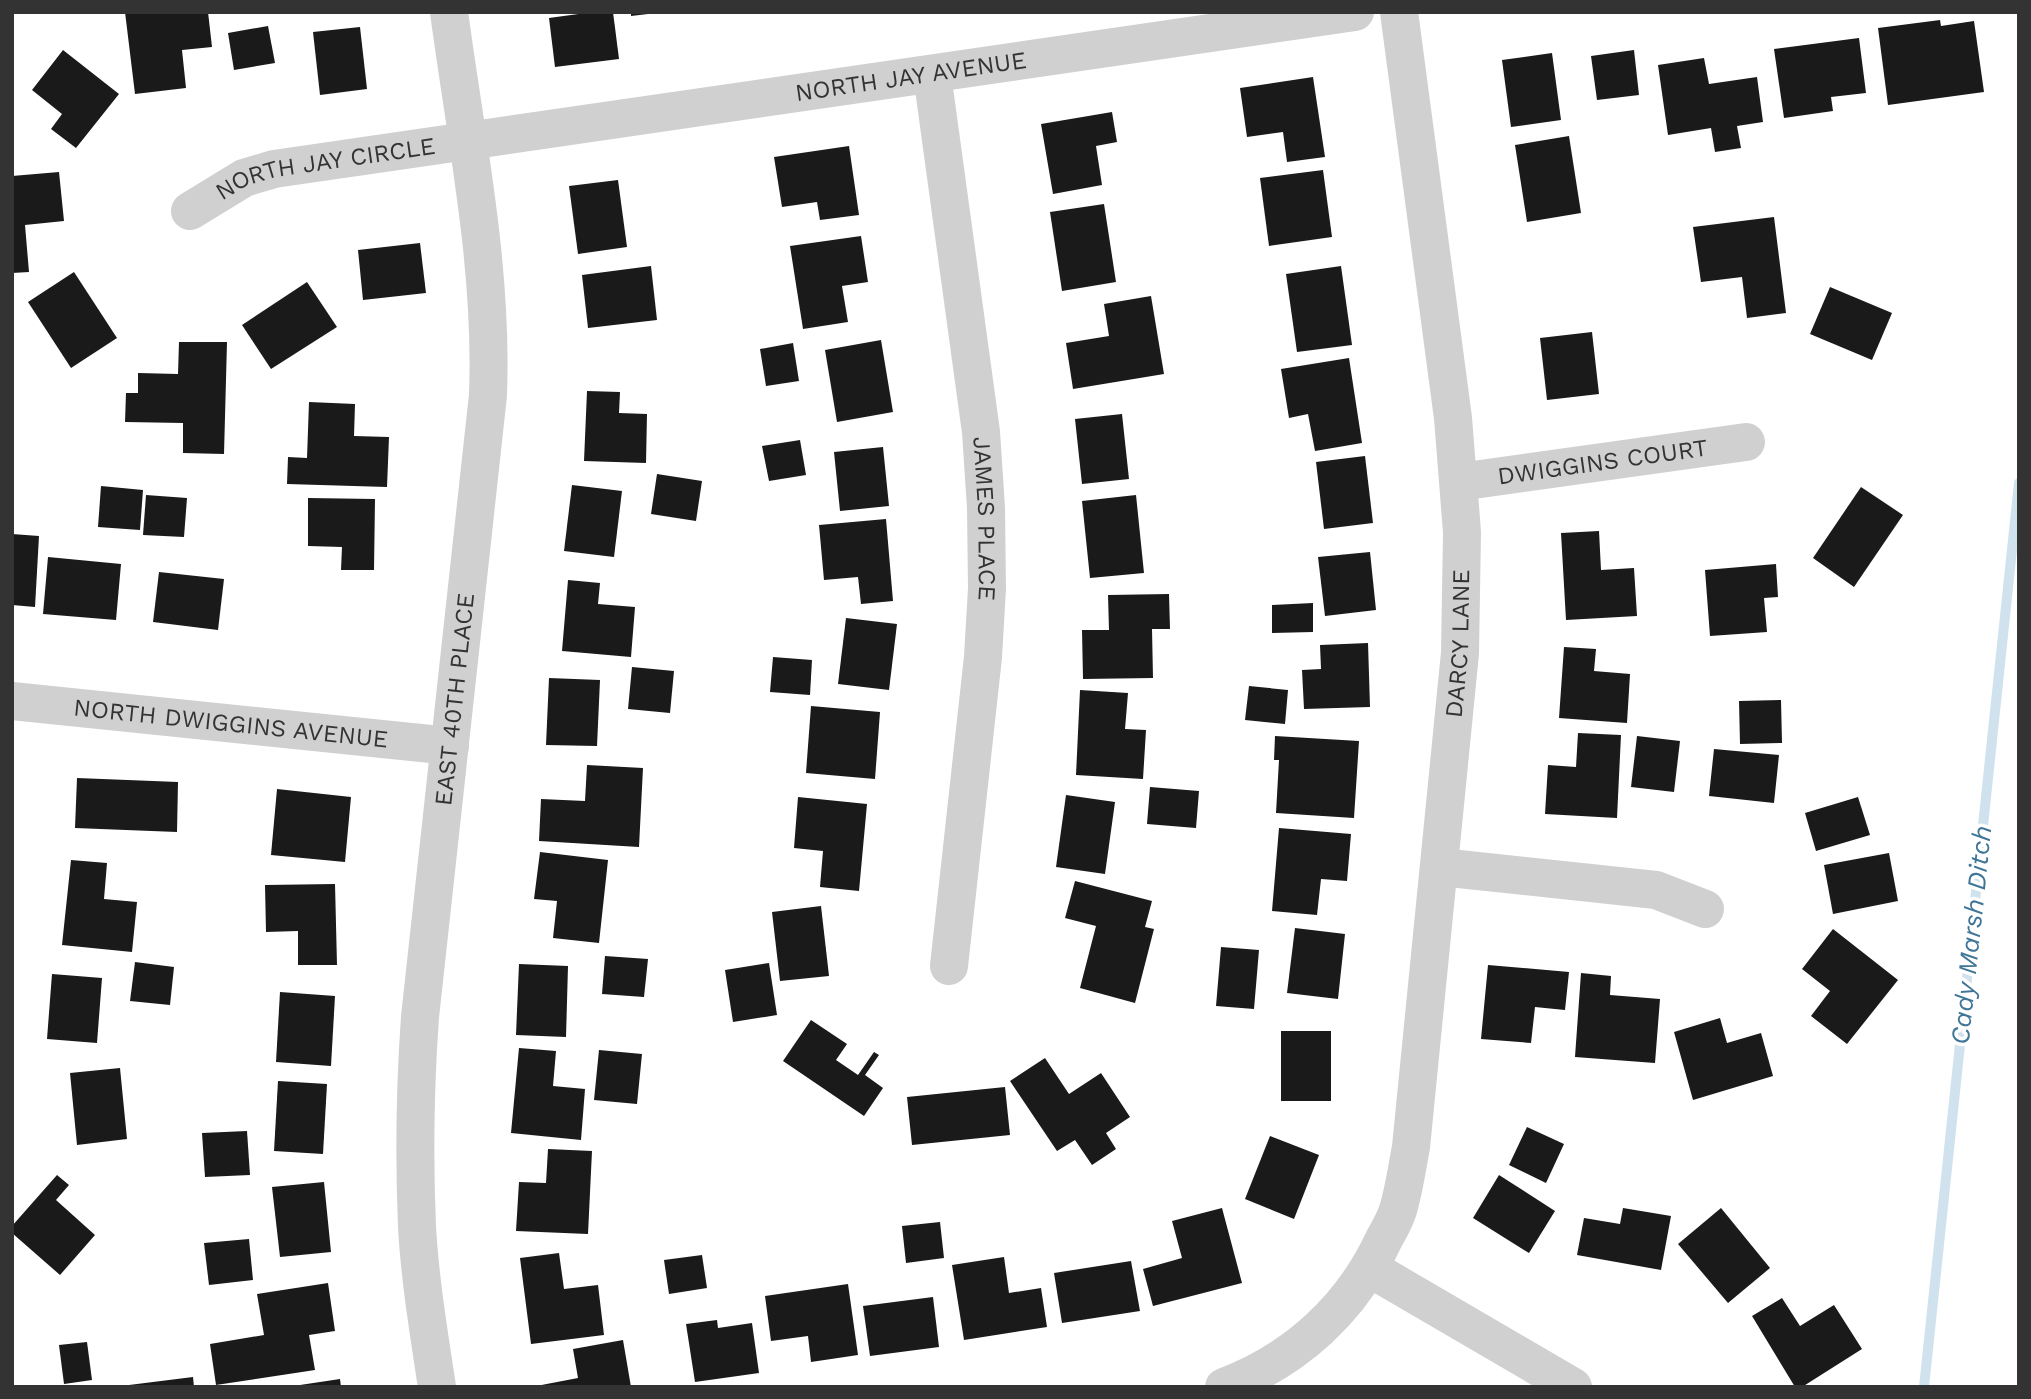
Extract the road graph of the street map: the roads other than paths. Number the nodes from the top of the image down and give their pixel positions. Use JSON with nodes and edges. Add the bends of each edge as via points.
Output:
{"nodes":[{"id":1,"x":449,"y":12,"type":"edge"},
{"id":2,"x":1355,"y":12,"type":"edge"},
{"id":3,"x":1399,"y":12,"type":"edge"},
{"id":4,"x":932,"y":74,"type":"junction"},
{"id":5,"x":467,"y":141,"type":"junction"},
{"id":6,"x":190,"y":211,"type":"dead end"},
{"id":7,"x":1746,"y":442,"type":"dead end"},
{"id":8,"x":1459,"y":482,"type":"junction"},
{"id":9,"x":12,"y":701,"type":"edge"},
{"id":10,"x":450,"y":746,"type":"junction"},
{"id":11,"x":1440,"y":867,"type":"junction"},
{"id":12,"x":1705,"y":909,"type":"dead end"},
{"id":13,"x":948,"y":966,"type":"dead end"},
{"id":14,"x":1371,"y":1269,"type":"junction"},
{"id":15,"x":437,"y":1387,"type":"edge"},
{"id":16,"x":1224,"y":1387,"type":"edge"},
{"id":17,"x":1573,"y":1387,"type":"edge"}],
"edges":[{"from":1,"to":5,"type":"street","name":"EAST 40TH PLACE"},
{"from":2,"to":4,"type":"street","name":"NORTH JAY AVENUE"},
{"from":3,"to":8,"type":"street","name":"DARCY LANE"},
{"from":4,"to":5,"type":"street","name":"NORTH JAY AVENUE"},
{"from":4,"to":13,"type":"street","name":"JAMES PLACE","via":[[981,432],[986,508],[983,657]]},
{"from":5,"to":6,"type":"street","name":"NORTH JAY CIRCLE","via":[[274,169],[244,178]]},
{"from":5,"to":10,"type":"street","name":"EAST 40TH PLACE","via":[[490,343]]},
{"from":7,"to":8,"type":"street","name":"DWIGGINS COURT"},
{"from":8,"to":11,"type":"street","name":"DARCY LANE","via":[[1460,653]]},
{"from":9,"to":10,"type":"street","name":"NORTH DWIGGINS AVENUE"},
{"from":10,"to":15,"type":"street","name":"EAST 40TH PLACE","via":[[415,1088],[417,1228]]},
{"from":11,"to":12,"type":"street","via":[[1656,890]]},
{"from":11,"to":14,"type":"street","name":"DARCY LANE","via":[[1411,1147],[1397,1211]]},
{"from":14,"to":16,"type":"street","name":"DARCY LANE","via":[[1336,1314],[1300,1346],[1254,1376]]},
{"from":14,"to":17,"type":"street"}]}
